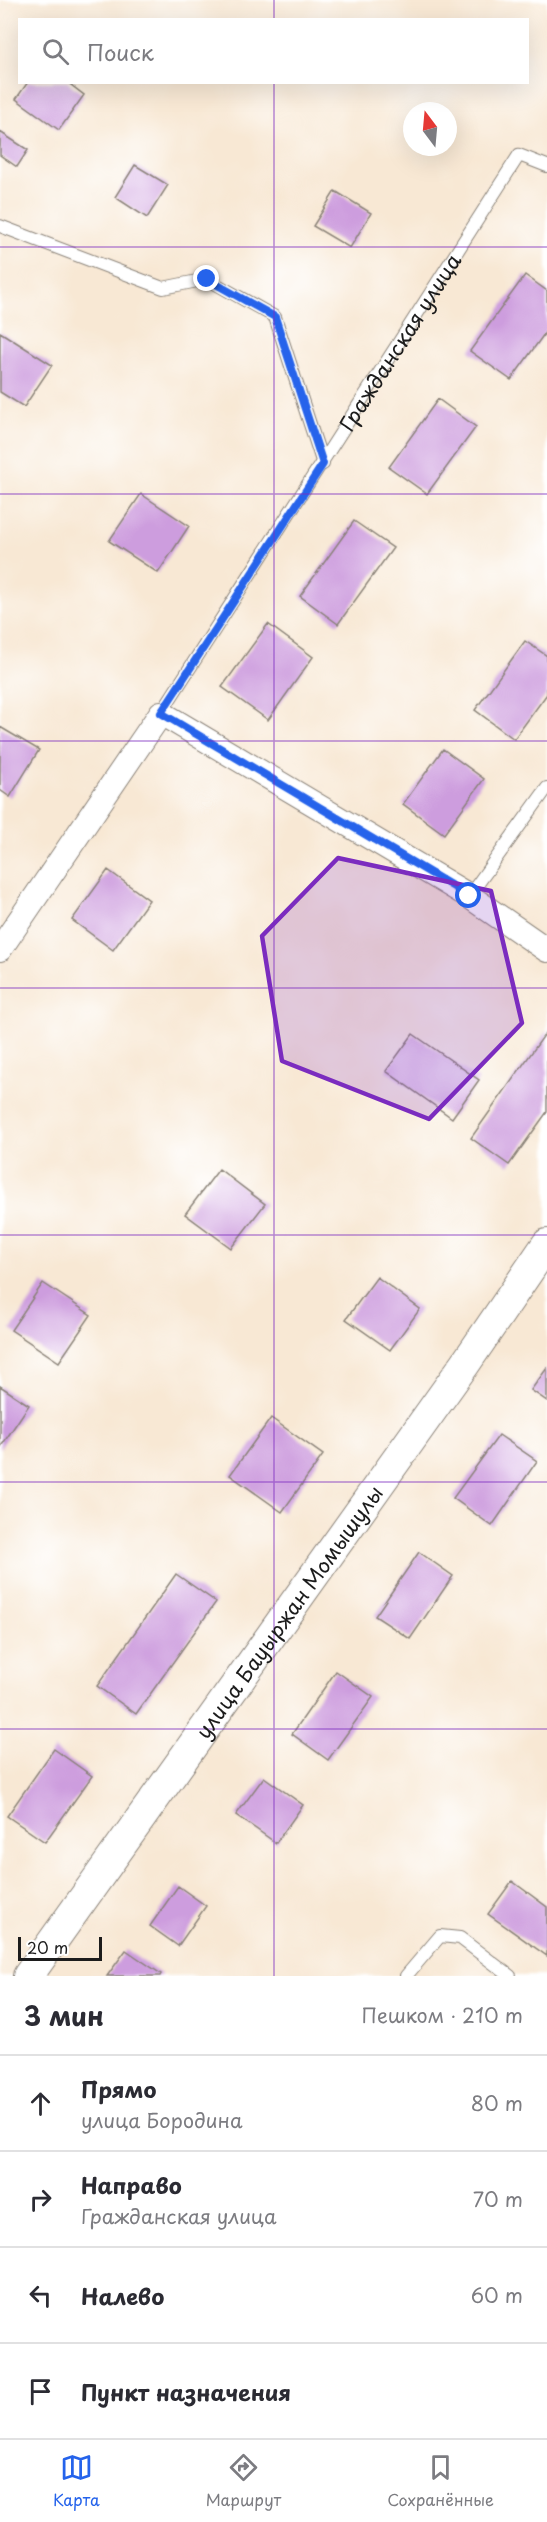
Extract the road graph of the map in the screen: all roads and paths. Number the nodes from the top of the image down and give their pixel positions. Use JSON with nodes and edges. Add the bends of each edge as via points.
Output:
{"nodes":[{"id":1,"x":547,"y":166,"type":"edge"},
{"id":2,"x":0,"y":225,"type":"edge"},
{"id":3,"x":323,"y":464,"type":"junction"},
{"id":4,"x":161,"y":713,"type":"junction"},
{"id":5,"x":547,"y":788,"type":"edge"},
{"id":6,"x":469,"y":896,"type":"junction"},
{"id":7,"x":1,"y":946,"type":"edge"},
{"id":8,"x":547,"y":950,"type":"edge"},
{"id":9,"x":547,"y":1244,"type":"edge"},
{"id":10,"x":28,"y":1976,"type":"edge"},
{"id":11,"x":406,"y":1976,"type":"edge"},
{"id":12,"x":510,"y":1976,"type":"edge"}],
"edges":[{"from":1,"to":3,"type":"lane","name":"Гражданская улица","via":[[519,155]]},
{"from":2,"to":3,"type":"lane","via":[[163,288],[207,279],[275,317]]},
{"from":3,"to":4,"type":"lane","name":"Гражданская улица"},
{"from":4,"to":6,"type":"street"},
{"from":4,"to":7,"type":"street","name":"Гражданская улица"},
{"from":5,"to":6,"type":"lane"},
{"from":6,"to":8,"type":"street"},
{"from":9,"to":10,"type":"street","name":"улица Бауыржан Момышулы"},
{"from":11,"to":12,"type":"lane","via":[[440,1936],[460,1938]]}]}
